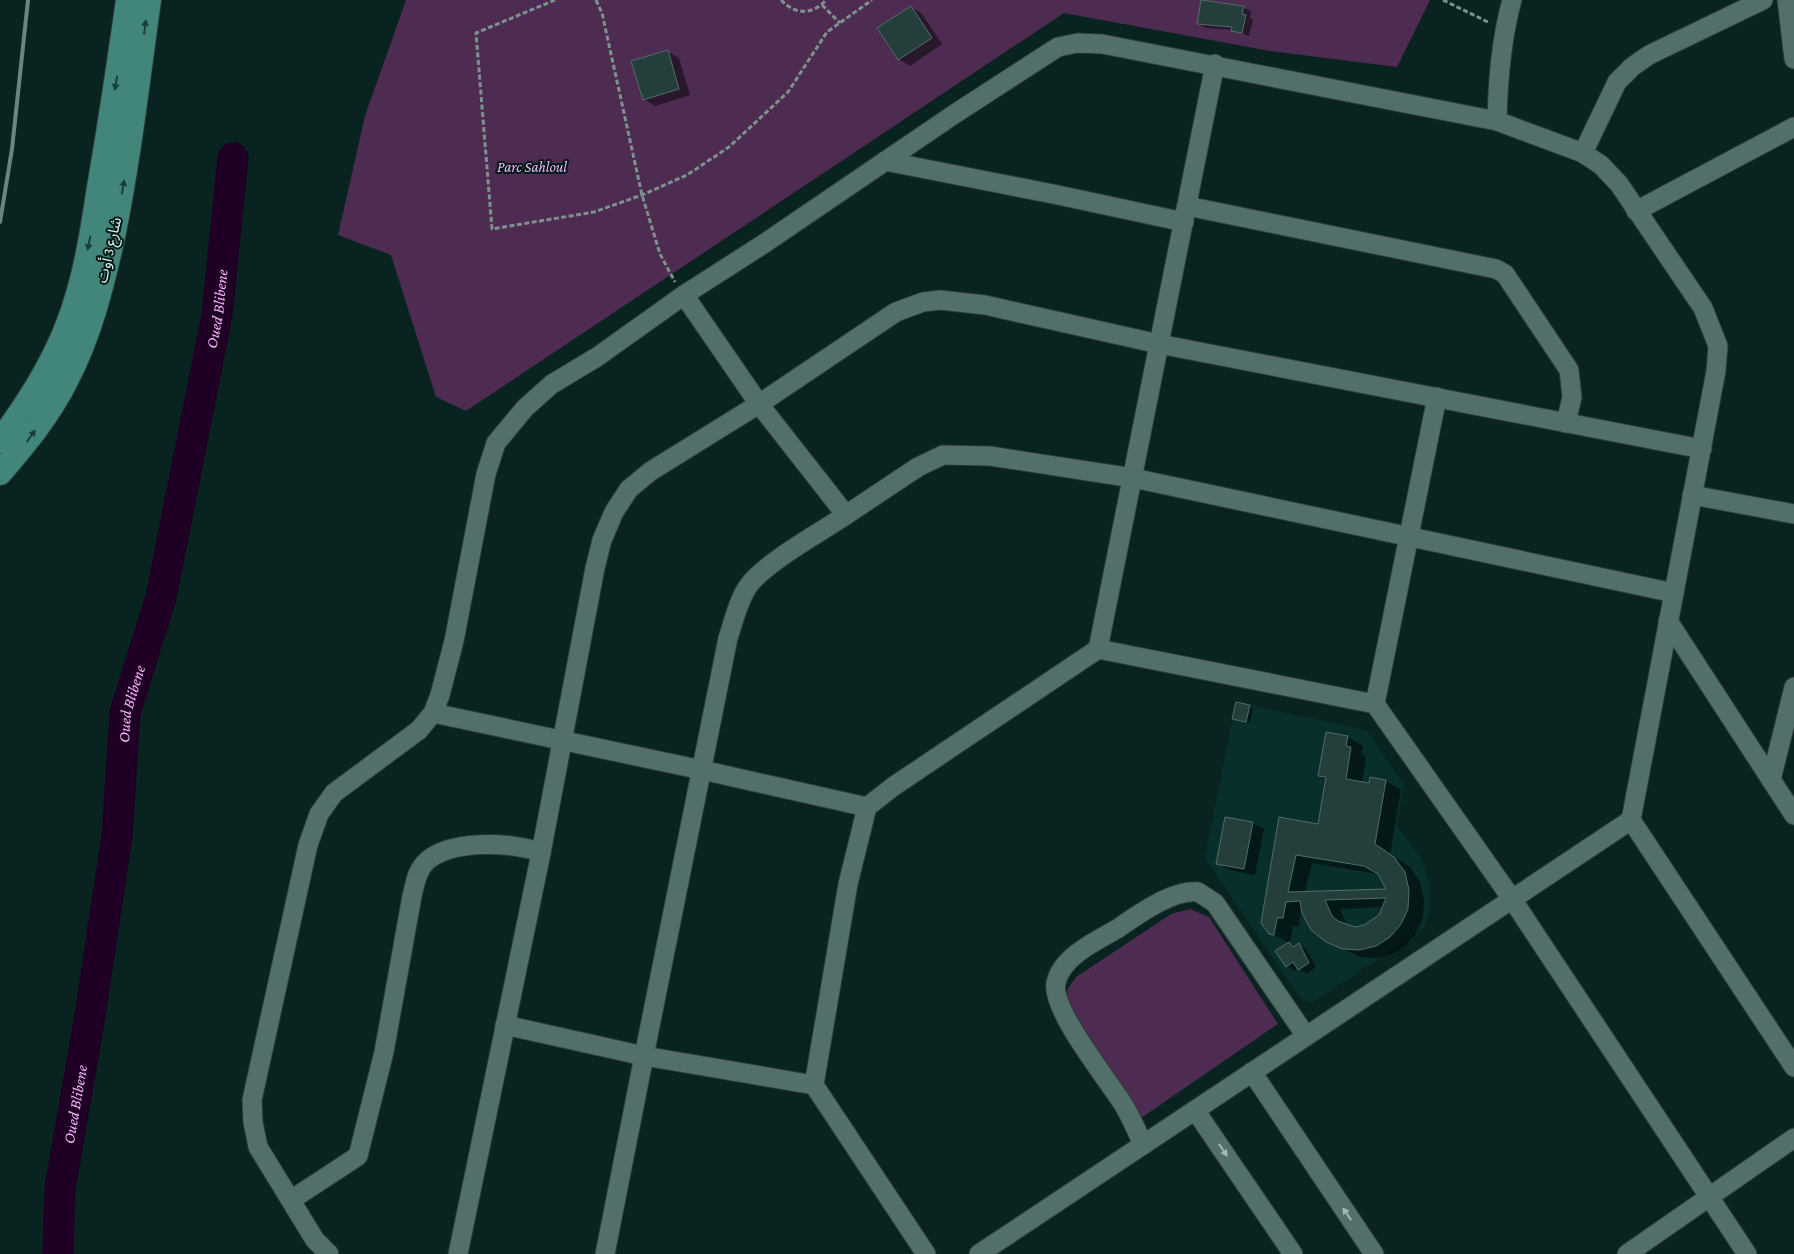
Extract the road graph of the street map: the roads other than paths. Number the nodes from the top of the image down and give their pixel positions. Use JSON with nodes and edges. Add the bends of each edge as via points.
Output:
{"nodes":[{"id":1,"x":128,"y":0,"type":"edge"},
{"id":2,"x":149,"y":0,"type":"edge"},
{"id":3,"x":1512,"y":0,"type":"edge"},
{"id":4,"x":1763,"y":0,"type":"edge"},
{"id":5,"x":1787,"y":0,"type":"edge"},
{"id":6,"x":1794,"y":59,"type":"edge"},
{"id":7,"x":1215,"y":64,"type":"junction"},
{"id":8,"x":1497,"y":121,"type":"junction"},
{"id":9,"x":1794,"y":127,"type":"edge"},
{"id":10,"x":1583,"y":153,"type":"junction"},
{"id":11,"x":884,"y":161,"type":"junction"},
{"id":12,"x":1636,"y":211,"type":"junction"},
{"id":13,"x":1185,"y":214,"type":"junction"},
{"id":14,"x":684,"y":295,"type":"junction"},
{"id":15,"x":1159,"y":344,"type":"junction"},
{"id":16,"x":1438,"y":398,"type":"junction"},
{"id":17,"x":759,"y":404,"type":"junction"},
{"id":18,"x":1566,"y":424,"type":"junction"},
{"id":19,"x":0,"y":441,"type":"edge"},
{"id":20,"x":1702,"y":449,"type":"junction"},
{"id":21,"x":0,"y":473,"type":"edge"},
{"id":22,"x":1133,"y":478,"type":"junction"},
{"id":23,"x":1692,"y":495,"type":"junction"},
{"id":24,"x":1794,"y":514,"type":"edge"},
{"id":25,"x":846,"y":515,"type":"junction"},
{"id":26,"x":1408,"y":538,"type":"junction"},
{"id":27,"x":1674,"y":593,"type":"junction"},
{"id":28,"x":1668,"y":621,"type":"junction"},
{"id":29,"x":1098,"y":649,"type":"junction"},
{"id":30,"x":1794,"y":687,"type":"edge"},
{"id":31,"x":1375,"y":704,"type":"junction"},
{"id":32,"x":433,"y":713,"type":"junction"},
{"id":33,"x":562,"y":741,"type":"junction"},
{"id":34,"x":702,"y":770,"type":"junction"},
{"id":35,"x":1771,"y":780,"type":"junction"},
{"id":36,"x":867,"y":807,"type":"junction"},
{"id":37,"x":1794,"y":815,"type":"edge"},
{"id":38,"x":1631,"y":820,"type":"junction"},
{"id":39,"x":541,"y":852,"type":"junction"},
{"id":40,"x":1512,"y":899,"type":"junction"},
{"id":41,"x":505,"y":1026,"type":"junction"},
{"id":42,"x":1306,"y":1036,"type":"junction"},
{"id":43,"x":644,"y":1056,"type":"junction"},
{"id":44,"x":1794,"y":1064,"type":"edge"},
{"id":45,"x":1252,"y":1072,"type":"junction"},
{"id":46,"x":814,"y":1085,"type":"junction"},
{"id":47,"x":1195,"y":1110,"type":"junction"},
{"id":48,"x":1794,"y":1138,"type":"edge"},
{"id":49,"x":1143,"y":1145,"type":"junction"},
{"id":50,"x":1709,"y":1198,"type":"junction"},
{"id":51,"x":292,"y":1200,"type":"junction"},
{"id":52,"x":329,"y":1254,"type":"edge"},
{"id":53,"x":458,"y":1254,"type":"edge"},
{"id":54,"x":605,"y":1254,"type":"edge"},
{"id":55,"x":926,"y":1254,"type":"edge"},
{"id":56,"x":979,"y":1254,"type":"edge"},
{"id":57,"x":1293,"y":1254,"type":"edge"},
{"id":58,"x":1374,"y":1254,"type":"edge"},
{"id":59,"x":1627,"y":1254,"type":"edge"},
{"id":60,"x":1747,"y":1254,"type":"edge"}],
"edges":[{"from":1,"to":19,"type":"main road","one_way":true,"via":[[95,212],[75,302],[48,367]]},
{"from":21,"to":2,"type":"main road","name":"شارع 3 أوت","one_way":true,"via":[[45,416],[66,381],[89,329],[121,198]]},
{"from":3,"to":8,"type":"street","via":[[1504,29]]},
{"from":4,"to":10,"type":"street","via":[[1649,55],[1632,67],[1617,82]]},
{"from":5,"to":6,"type":"street"},
{"from":7,"to":8,"type":"street"},
{"from":7,"to":11,"type":"street","via":[[1102,44],[1078,43],[1058,47]]},
{"from":7,"to":13,"type":"street"},
{"from":8,"to":10,"type":"street"},
{"from":9,"to":12,"type":"street"},
{"from":10,"to":12,"type":"street","via":[[1601,165],[1619,184]]},
{"from":11,"to":13,"type":"street"},
{"from":11,"to":14,"type":"street"},
{"from":12,"to":20,"type":"street","via":[[1702,308],[1718,346]]},
{"from":13,"to":15,"type":"street"},
{"from":13,"to":18,"type":"street","via":[[1496,268],[1505,274],[1569,370],[1572,397]]},
{"from":14,"to":17,"type":"street"},
{"from":14,"to":32,"type":"street","via":[[552,384],[525,408],[496,443],[486,474],[454,641]]},
{"from":15,"to":16,"type":"street"},
{"from":15,"to":17,"type":"street","via":[[985,305],[940,300],[923,302],[896,312]]},
{"from":15,"to":22,"type":"street"},
{"from":16,"to":18,"type":"street"},
{"from":16,"to":26,"type":"street"},
{"from":17,"to":25,"type":"street"},
{"from":17,"to":33,"type":"street","via":[[651,471],[630,490],[614,512],[595,568]]},
{"from":18,"to":20,"type":"street"},
{"from":20,"to":23,"type":"street"},
{"from":22,"to":25,"type":"street","via":[[990,456],[943,455]]},
{"from":22,"to":26,"type":"street"},
{"from":22,"to":29,"type":"street"},
{"from":23,"to":24,"type":"street"},
{"from":23,"to":27,"type":"street"},
{"from":25,"to":34,"type":"street","via":[[766,568],[749,585],[728,638]]},
{"from":26,"to":27,"type":"street"},
{"from":26,"to":31,"type":"street"},
{"from":27,"to":28,"type":"street"},
{"from":28,"to":35,"type":"street"},
{"from":28,"to":38,"type":"street"},
{"from":29,"to":31,"type":"street"},
{"from":29,"to":36,"type":"street"},
{"from":30,"to":35,"type":"street"},
{"from":31,"to":40,"type":"street"},
{"from":32,"to":33,"type":"street"},
{"from":32,"to":51,"type":"street","via":[[419,730],[334,793],[319,814],[308,845],[252,1100],[258,1147]]},
{"from":33,"to":34,"type":"street"},
{"from":33,"to":39,"type":"street"},
{"from":34,"to":36,"type":"street"},
{"from":34,"to":43,"type":"street"},
{"from":35,"to":37,"type":"street"},
{"from":36,"to":46,"type":"street","via":[[848,884]]},
{"from":38,"to":40,"type":"street"},
{"from":38,"to":44,"type":"street"},
{"from":39,"to":41,"type":"street"},
{"from":39,"to":51,"type":"street","via":[[518,846],[486,844],[443,851],[424,864],[417,875],[412,896],[384,1052],[358,1156]]},
{"from":40,"to":42,"type":"street"},
{"from":40,"to":50,"type":"street"},
{"from":41,"to":43,"type":"street"},
{"from":41,"to":53,"type":"street"},
{"from":42,"to":45,"type":"street"},
{"from":42,"to":49,"type":"street","via":[[1215,903],[1198,892],[1178,894],[1081,951],[1063,968],[1056,981],[1057,999],[1071,1026],[1124,1105]]},
{"from":43,"to":46,"type":"street"},
{"from":43,"to":54,"type":"street"},
{"from":45,"to":47,"type":"street"},
{"from":58,"to":45,"type":"street","one_way":true},
{"from":46,"to":55,"type":"street"},
{"from":47,"to":49,"type":"street"},
{"from":47,"to":57,"type":"street","one_way":true},
{"from":48,"to":50,"type":"street"},
{"from":49,"to":56,"type":"street"},
{"from":50,"to":59,"type":"street"},
{"from":50,"to":60,"type":"street"},
{"from":51,"to":52,"type":"street","via":[[315,1240]]}]}
